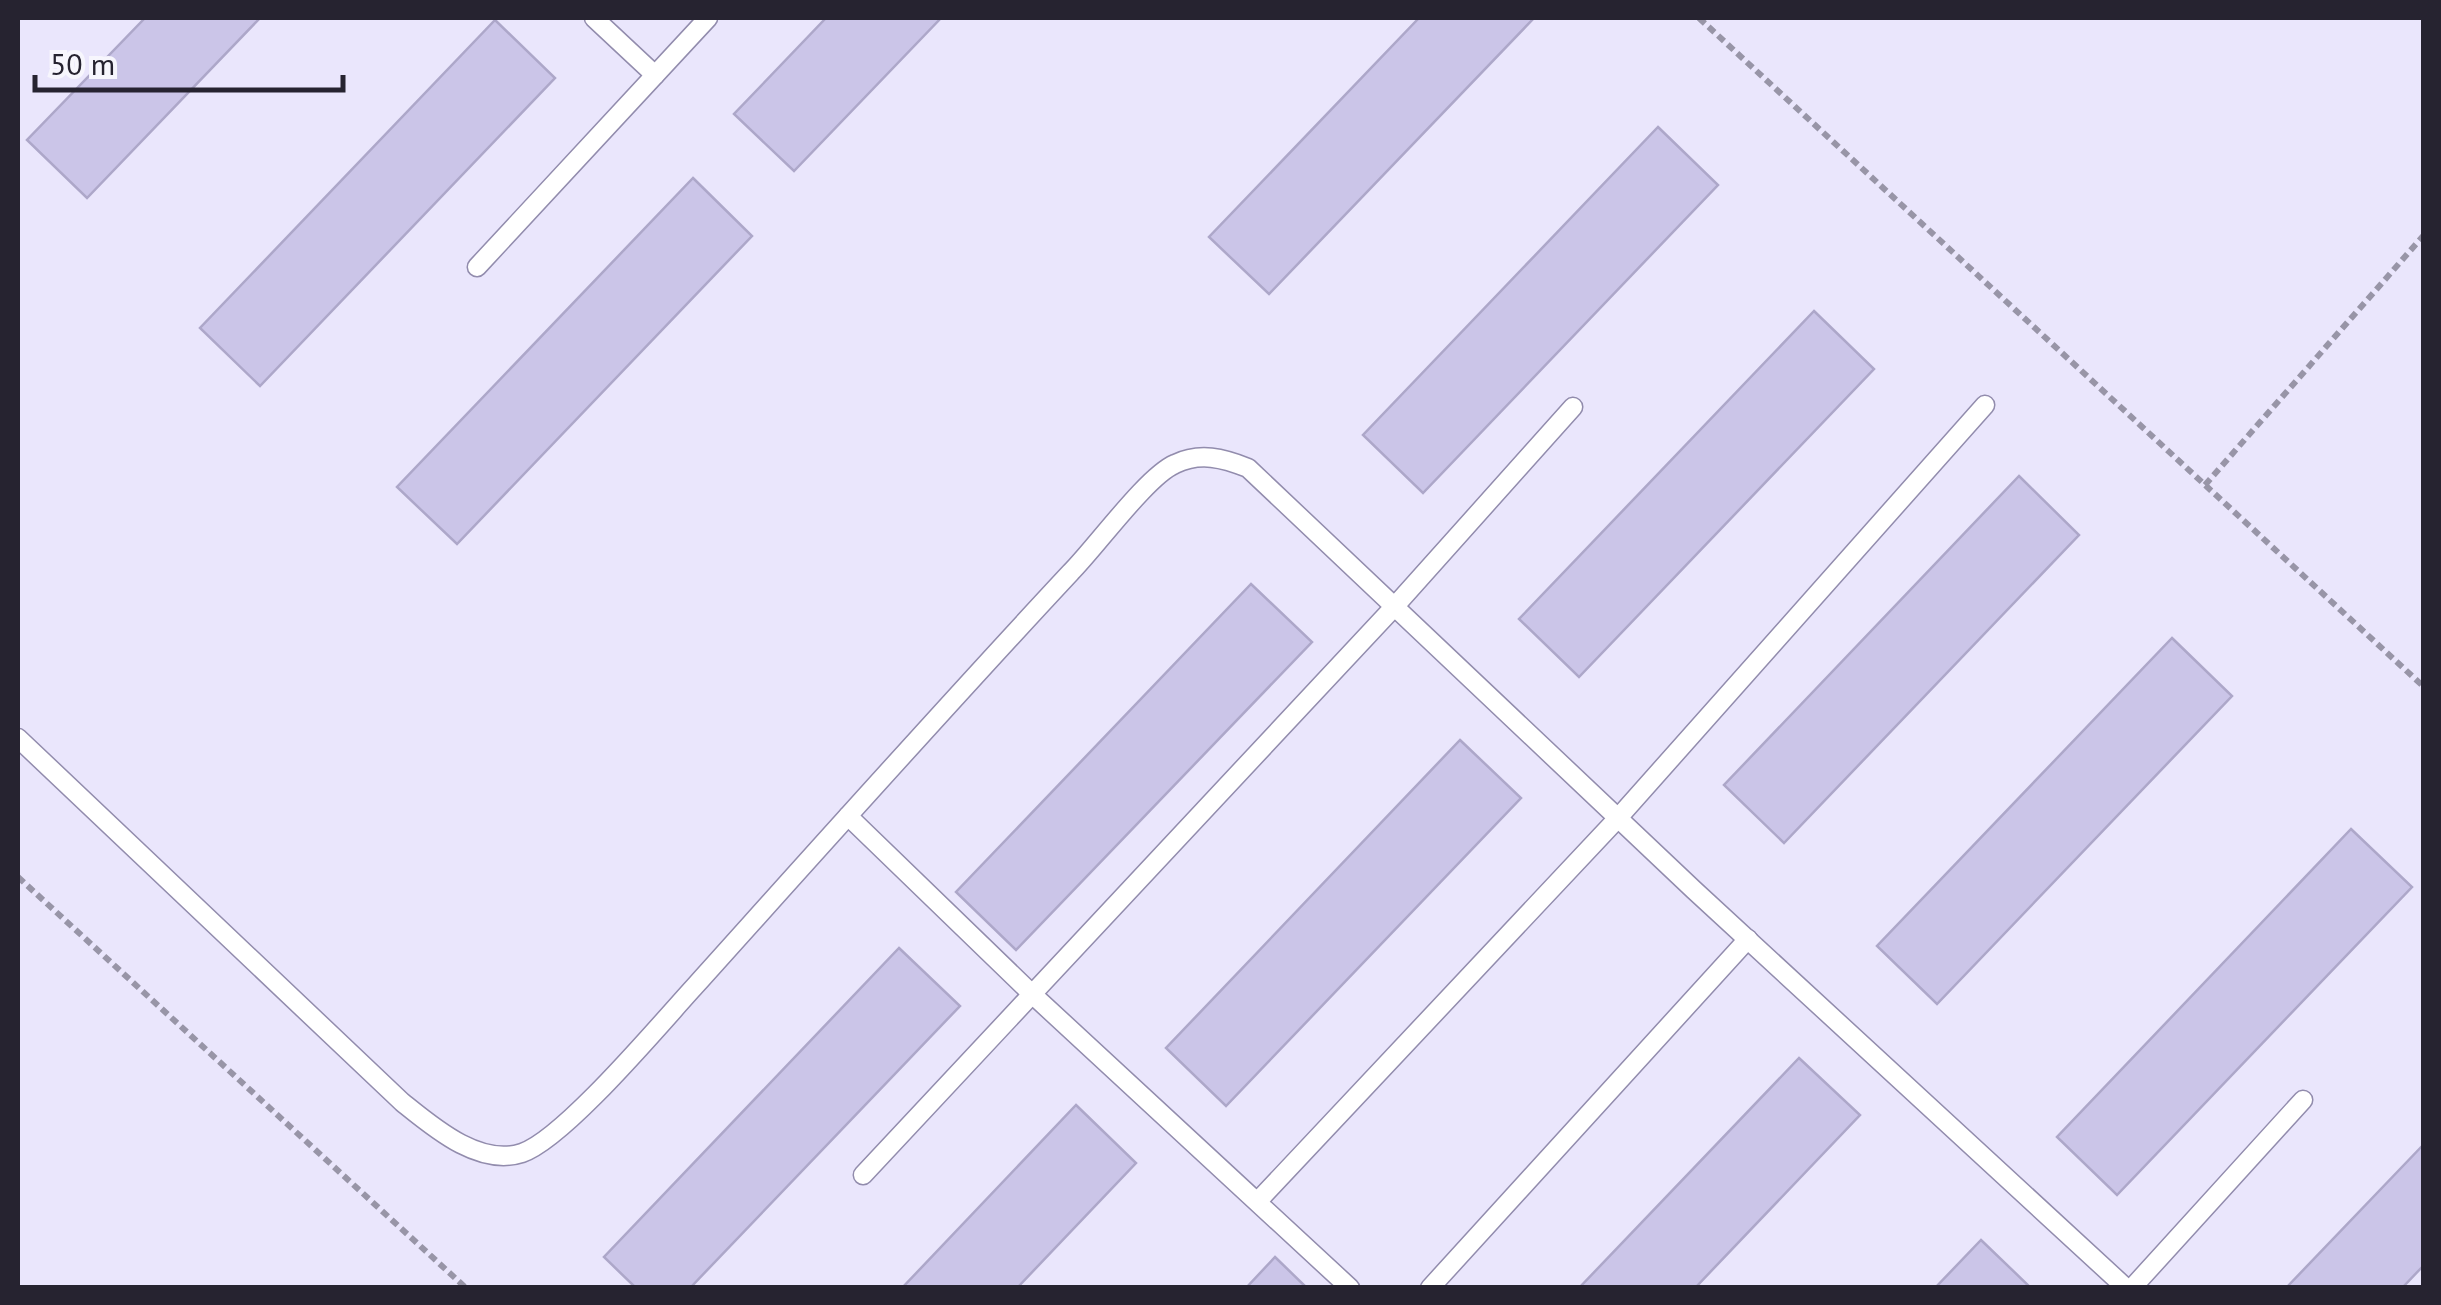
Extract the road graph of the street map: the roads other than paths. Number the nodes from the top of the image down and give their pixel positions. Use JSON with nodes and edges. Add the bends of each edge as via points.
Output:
{"nodes":[{"id":1,"x":594,"y":18,"type":"edge"},
{"id":2,"x":708,"y":18,"type":"edge"},
{"id":3,"x":656,"y":74,"type":"junction"},
{"id":4,"x":478,"y":267,"type":"dead end"},
{"id":5,"x":1986,"y":406,"type":"dead end"},
{"id":6,"x":1573,"y":407,"type":"dead end"},
{"id":7,"x":1395,"y":606,"type":"junction"},
{"id":8,"x":18,"y":738,"type":"edge"},
{"id":9,"x":848,"y":816,"type":"junction"},
{"id":10,"x":1618,"y":818,"type":"junction"},
{"id":11,"x":1748,"y":939,"type":"junction"},
{"id":12,"x":1032,"y":994,"type":"junction"},
{"id":13,"x":2303,"y":1100,"type":"dead end"},
{"id":14,"x":863,"y":1175,"type":"dead end"},
{"id":15,"x":1258,"y":1201,"type":"junction"},
{"id":16,"x":1350,"y":1288,"type":"edge"},
{"id":17,"x":1430,"y":1288,"type":"edge"},
{"id":18,"x":2129,"y":1288,"type":"edge"}],
"edges":[{"from":1,"to":3,"type":"lane"},
{"from":2,"to":3,"type":"lane"},
{"from":3,"to":4,"type":"lane"},
{"from":5,"to":10,"type":"lane"},
{"from":6,"to":7,"type":"lane"},
{"from":7,"to":9,"type":"lane","via":[[1248,468],[1189,458],[1158,474]]},
{"from":7,"to":10,"type":"lane"},
{"from":7,"to":12,"type":"lane"},
{"from":8,"to":9,"type":"lane","via":[[402,1102],[454,1139],[498,1156],[544,1143]]},
{"from":9,"to":12,"type":"lane"},
{"from":10,"to":11,"type":"lane"},
{"from":10,"to":15,"type":"lane"},
{"from":11,"to":17,"type":"lane"},
{"from":11,"to":18,"type":"lane"},
{"from":12,"to":14,"type":"lane"},
{"from":12,"to":15,"type":"lane"},
{"from":13,"to":18,"type":"lane"},
{"from":15,"to":16,"type":"lane"}]}
